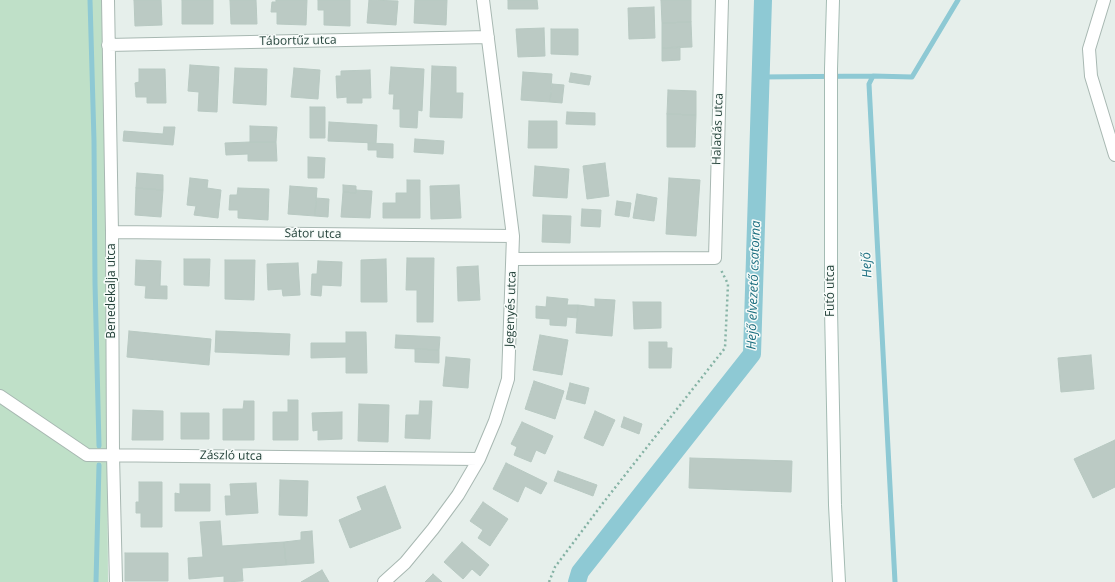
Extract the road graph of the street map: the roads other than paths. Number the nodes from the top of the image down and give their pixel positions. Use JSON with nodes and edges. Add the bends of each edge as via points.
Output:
{"nodes":[{"id":1,"x":108,"y":0,"type":"edge"},
{"id":2,"x":483,"y":0,"type":"edge"},
{"id":3,"x":722,"y":0,"type":"edge"},
{"id":4,"x":833,"y":0,"type":"edge"},
{"id":5,"x":1104,"y":0,"type":"edge"},
{"id":6,"x":488,"y":37,"type":"junction"},
{"id":7,"x":108,"y":44,"type":"junction"},
{"id":8,"x":1115,"y":155,"type":"edge"},
{"id":9,"x":112,"y":232,"type":"junction"},
{"id":10,"x":513,"y":236,"type":"junction"},
{"id":11,"x":512,"y":259,"type":"junction"},
{"id":12,"x":0,"y":396,"type":"edge"},
{"id":13,"x":113,"y":455,"type":"junction"},
{"id":14,"x":479,"y":459,"type":"junction"},
{"id":15,"x":116,"y":582,"type":"edge"},
{"id":16,"x":384,"y":582,"type":"edge"},
{"id":17,"x":839,"y":582,"type":"edge"}],
"edges":[{"from":1,"to":7,"type":"street","name":"Benedekalja utca"},
{"from":2,"to":6,"type":"street","name":"Jegenyés utca"},
{"from":3,"to":11,"type":"street","name":"Haladás utca","via":[[714,258]]},
{"from":4,"to":17,"type":"street","name":"Futó utca","via":[[832,407]]},
{"from":5,"to":8,"type":"street","via":[[1089,49],[1091,76]]},
{"from":6,"to":7,"type":"street","name":"Tábortűz utca"},
{"from":6,"to":10,"type":"street","name":"Jegenyés utca"},
{"from":7,"to":9,"type":"street","name":"Benedekalja utca"},
{"from":9,"to":10,"type":"street","name":"Sátor utca"},
{"from":9,"to":13,"type":"street","name":"Benedekalja utca"},
{"from":10,"to":11,"type":"street","name":"Jegenyés utca"},
{"from":11,"to":14,"type":"street","name":"Jegenyés utca","via":[[508,379],[495,421]]},
{"from":12,"to":13,"type":"street","name":"Zászló utca","via":[[87,456]]},
{"from":13,"to":14,"type":"street","name":"Zászló utca"},
{"from":13,"to":15,"type":"street","name":"Benedekalja utca"},
{"from":14,"to":16,"type":"street","name":"Jegenyés utca","via":[[458,495],[433,529],[405,563]]}]}
